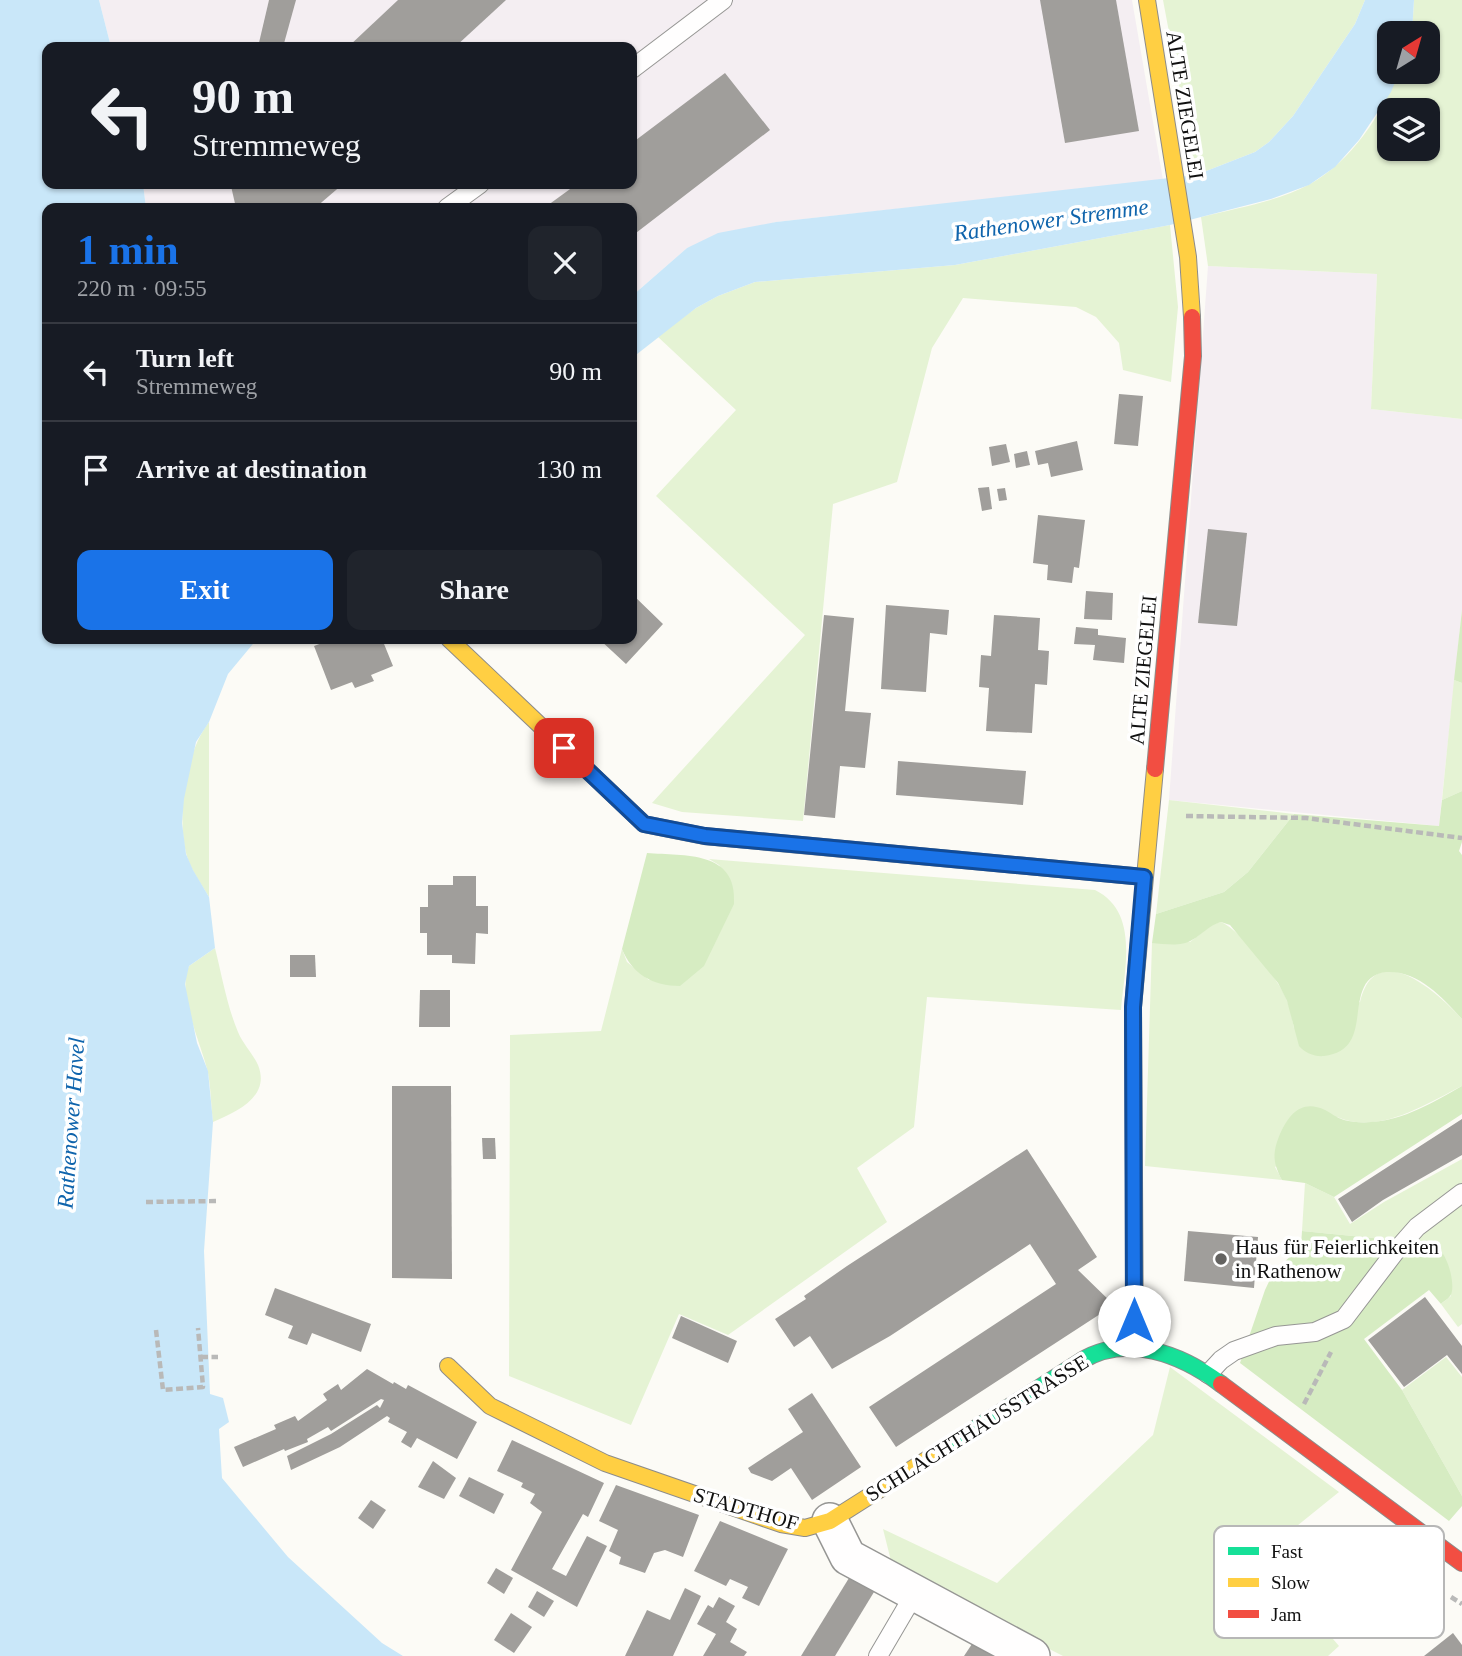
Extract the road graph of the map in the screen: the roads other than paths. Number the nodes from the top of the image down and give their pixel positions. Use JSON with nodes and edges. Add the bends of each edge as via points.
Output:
{"nodes":[{"id":1,"x":723,"y":0,"type":"edge"},
{"id":2,"x":1147,"y":0,"type":"edge"},
{"id":3,"x":637,"y":65,"type":"edge"},
{"id":4,"x":473,"y":189,"type":"edge"},
{"id":5,"x":454,"y":203,"type":"edge"},
{"id":6,"x":454,"y":644,"type":"edge"},
{"id":7,"x":1144,"y":877,"type":"junction"},
{"id":8,"x":1462,"y":1193,"type":"edge"},
{"id":9,"x":1135,"y":1348,"type":"junction"},
{"id":10,"x":448,"y":1366,"type":"dead end"},
{"id":11,"x":1208,"y":1374,"type":"junction"},
{"id":12,"x":830,"y":1521,"type":"junction"},
{"id":13,"x":1412,"y":1526,"type":"edge"},
{"id":14,"x":1444,"y":1550,"type":"edge"},
{"id":15,"x":1462,"y":1563,"type":"edge"},
{"id":16,"x":915,"y":1593,"type":"junction"},
{"id":17,"x":877,"y":1656,"type":"edge"},
{"id":18,"x":1032,"y":1656,"type":"edge"}],
"edges":[{"from":1,"to":3,"type":"lane"},
{"from":2,"to":7,"type":"street","name":"ALTE ZIEGELEI","via":[[1188,257],[1192,356]]},
{"from":4,"to":5,"type":"lane"},
{"from":6,"to":7,"type":"street","via":[[644,824],[705,836]]},
{"from":7,"to":9,"type":"street","name":"ALTE ZIEGELEI","via":[[1133,1007]]},
{"from":8,"to":11,"type":"lane","via":[[1417,1227],[1344,1319],[1315,1332],[1276,1336],[1234,1351]]},
{"from":9,"to":11,"type":"street","name":"SCHLACHTHAUSSTRASSE","via":[[1157,1350]]},
{"from":9,"to":12,"type":"street","name":"SCHLACHTHAUSSTRASSE","via":[[1104,1349],[1081,1361]]},
{"from":10,"to":12,"type":"street","name":"STADTHOF","via":[[490,1406],[605,1463],[780,1524],[804,1528]]},
{"from":11,"to":13,"type":"street","name":"SCHLACHTHAUSSTRASSE"},
{"from":12,"to":16,"type":"street","name":"STADTHOF","via":[[848,1557]]},
{"from":14,"to":15,"type":"street","name":"SCHLACHTHAUSSTRASSE"},
{"from":16,"to":17,"type":"lane"},
{"from":16,"to":18,"type":"street","name":"STADTHOF"}]}
